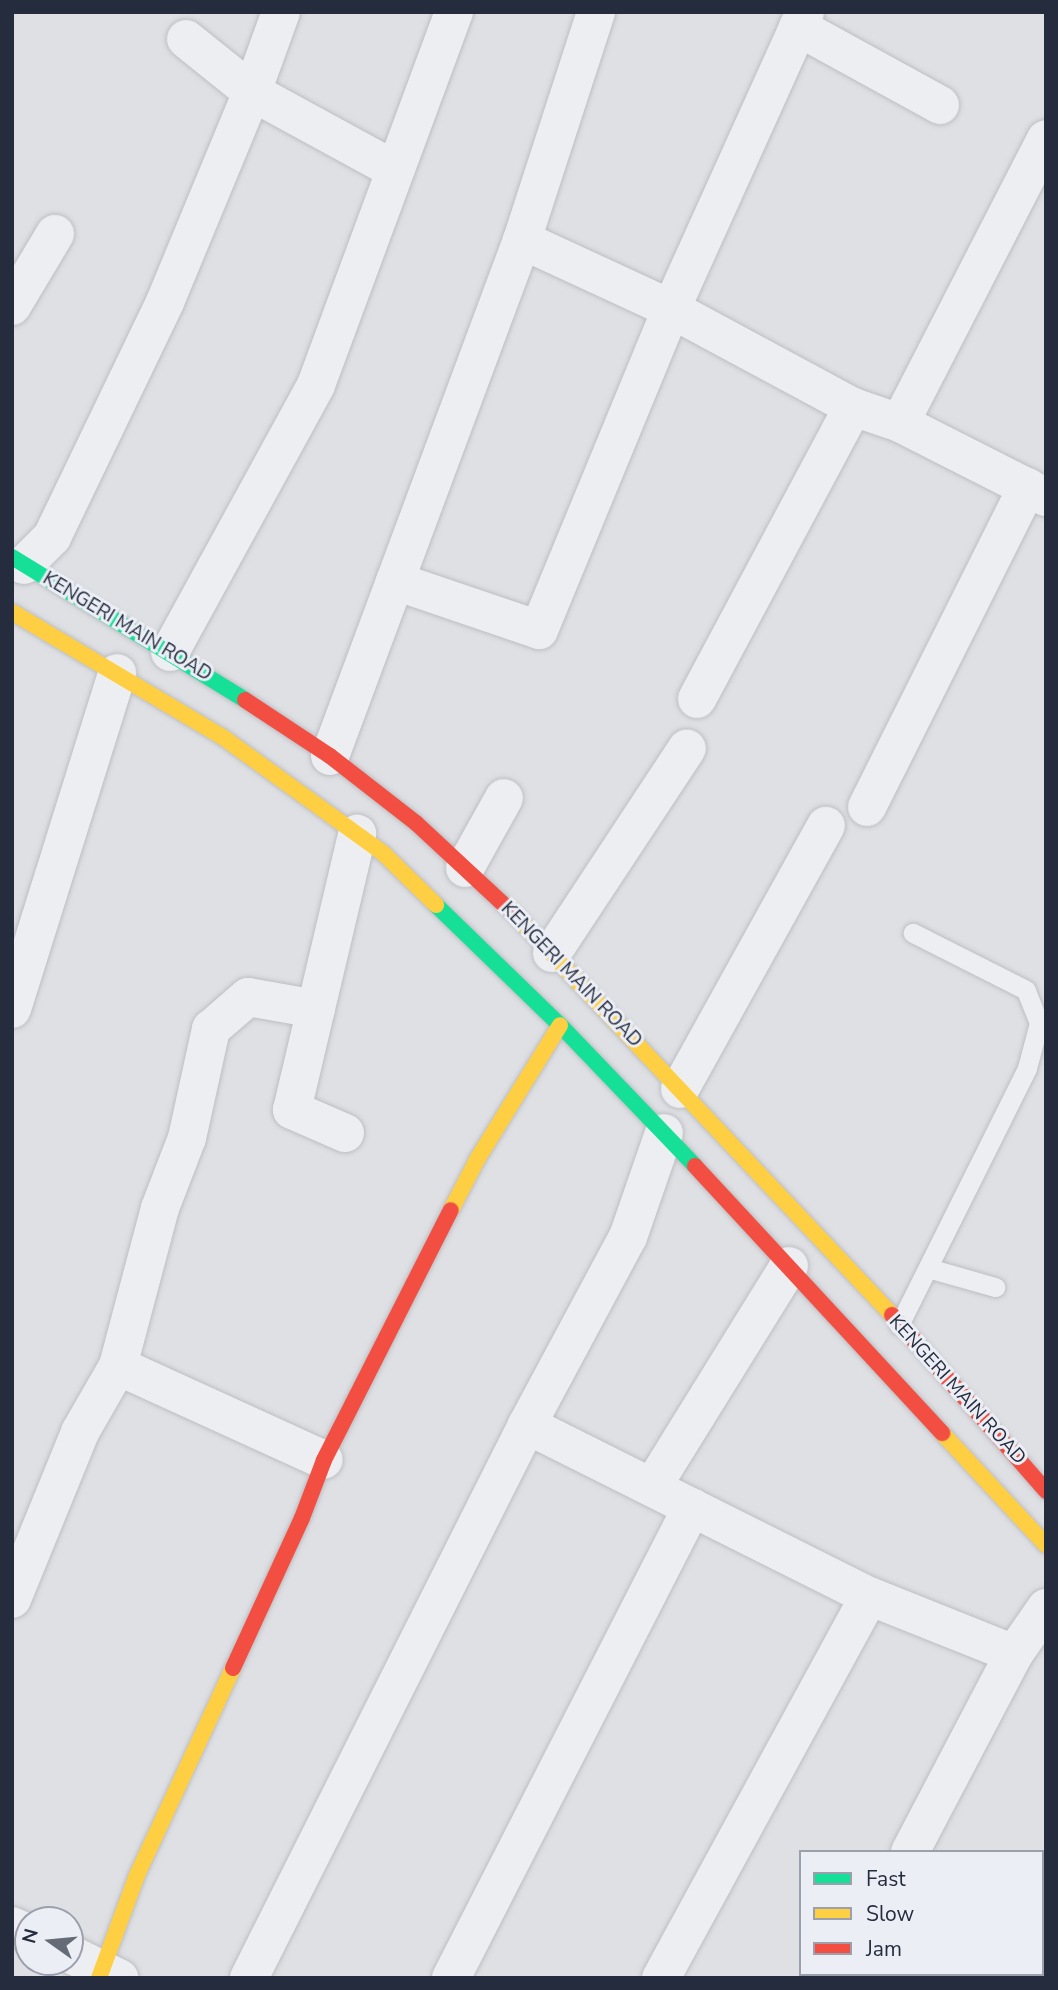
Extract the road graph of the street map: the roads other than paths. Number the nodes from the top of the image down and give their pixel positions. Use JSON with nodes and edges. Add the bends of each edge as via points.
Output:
{"nodes":[{"id":1,"x":281,"y":12,"type":"edge"},
{"id":2,"x":454,"y":12,"type":"edge"},
{"id":3,"x":596,"y":12,"type":"edge"},
{"id":4,"x":802,"y":20,"type":"edge"},
{"id":5,"x":186,"y":39,"type":"dead end"},
{"id":6,"x":252,"y":92,"type":"junction"},
{"id":7,"x":940,"y":105,"type":"dead end"},
{"id":8,"x":1046,"y":139,"type":"edge"},
{"id":9,"x":395,"y":170,"type":"junction"},
{"id":10,"x":55,"y":234,"type":"dead end"},
{"id":11,"x":522,"y":240,"type":"junction"},
{"id":12,"x":12,"y":306,"type":"edge"},
{"id":13,"x":671,"y":309,"type":"junction"},
{"id":14,"x":853,"y":407,"type":"junction"},
{"id":15,"x":900,"y":423,"type":"junction"},
{"id":16,"x":1036,"y":492,"type":"edge"},
{"id":17,"x":18,"y":561,"type":"edge"},
{"id":18,"x":395,"y":581,"type":"junction"},
{"id":19,"x":12,"y":612,"type":"edge"},
{"id":20,"x":170,"y":652,"type":"junction"},
{"id":21,"x":117,"y":674,"type":"junction"},
{"id":22,"x":697,"y":699,"type":"dead end"},
{"id":23,"x":687,"y":748,"type":"dead end"},
{"id":24,"x":331,"y":756,"type":"junction"},
{"id":25,"x":504,"y":798,"type":"dead end"},
{"id":26,"x":867,"y":807,"type":"dead end"},
{"id":27,"x":826,"y":826,"type":"dead end"},
{"id":28,"x":357,"y":834,"type":"junction"},
{"id":29,"x":465,"y":868,"type":"junction"},
{"id":30,"x":912,"y":933,"type":"dead end"},
{"id":31,"x":552,"y":953,"type":"junction"},
{"id":32,"x":12,"y":1009,"type":"edge"},
{"id":33,"x":316,"y":1009,"type":"junction"},
{"id":34,"x":560,"y":1025,"type":"junction"},
{"id":35,"x":680,"y":1089,"type":"junction"},
{"id":36,"x":345,"y":1133,"type":"dead end"},
{"id":37,"x":664,"y":1133,"type":"junction"},
{"id":38,"x":789,"y":1266,"type":"junction"},
{"id":39,"x":928,"y":1268,"type":"junction"},
{"id":40,"x":995,"y":1287,"type":"dead end"},
{"id":41,"x":900,"y":1325,"type":"junction"},
{"id":42,"x":118,"y":1366,"type":"junction"},
{"id":43,"x":527,"y":1425,"type":"junction"},
{"id":44,"x":324,"y":1460,"type":"junction"},
{"id":45,"x":652,"y":1488,"type":"junction"},
{"id":46,"x":1046,"y":1491,"type":"edge"},
{"id":47,"x":692,"y":1507,"type":"junction"},
{"id":48,"x":1046,"y":1545,"type":"edge"},
{"id":49,"x":869,"y":1596,"type":"junction"},
{"id":50,"x":12,"y":1599,"type":"edge"},
{"id":51,"x":1046,"y":1608,"type":"edge"},
{"id":52,"x":1014,"y":1654,"type":"junction"},
{"id":53,"x":911,"y":1850,"type":"edge"},
{"id":54,"x":97,"y":1970,"type":"edge"},
{"id":55,"x":249,"y":1978,"type":"edge"},
{"id":56,"x":450,"y":1978,"type":"edge"},
{"id":57,"x":661,"y":1978,"type":"edge"}],
"edges":[{"from":1,"to":6,"type":"street"},
{"from":2,"to":9,"type":"street"},
{"from":3,"to":11,"type":"street"},
{"from":4,"to":7,"type":"street"},
{"from":4,"to":13,"type":"street"},
{"from":5,"to":6,"type":"street"},
{"from":6,"to":9,"type":"street"},
{"from":6,"to":17,"type":"street","via":[[165,302],[52,537]]},
{"from":8,"to":15,"type":"street"},
{"from":9,"to":20,"type":"street","via":[[316,385]]},
{"from":10,"to":12,"type":"street"},
{"from":11,"to":13,"type":"street"},
{"from":11,"to":18,"type":"street"},
{"from":13,"to":14,"type":"street"},
{"from":13,"to":18,"type":"street","via":[[539,630]]},
{"from":14,"to":15,"type":"street"},
{"from":14,"to":22,"type":"street"},
{"from":15,"to":16,"type":"street"},
{"from":16,"to":26,"type":"street"},
{"from":17,"to":20,"type":"main road","name":"KENGERI MAIN ROAD"},
{"from":18,"to":24,"type":"street"},
{"from":19,"to":21,"type":"main road","name":"KENGERI MAIN ROAD"},
{"from":20,"to":24,"type":"main road","name":"KENGERI MAIN ROAD"},
{"from":21,"to":28,"type":"main road","name":"KENGERI MAIN ROAD","via":[[224,738]]},
{"from":21,"to":32,"type":"street"},
{"from":23,"to":31,"type":"street"},
{"from":24,"to":29,"type":"main road","name":"KENGERI MAIN ROAD"},
{"from":25,"to":29,"type":"street"},
{"from":27,"to":35,"type":"street"},
{"from":28,"to":33,"type":"street"},
{"from":28,"to":34,"type":"main road","name":"KENGERI MAIN ROAD","via":[[384,853]]},
{"from":29,"to":31,"type":"main road","name":"KENGERI MAIN ROAD"},
{"from":30,"to":39,"type":"lane","via":[[1026,990],[1039,1023],[1027,1068]]},
{"from":31,"to":35,"type":"main road","name":"KENGERI MAIN ROAD"},
{"from":33,"to":36,"type":"street","via":[[292,1110]]},
{"from":33,"to":42,"type":"street","via":[[248,997],[211,1029],[187,1138],[160,1208]]},
{"from":34,"to":37,"type":"main road","name":"KENGERI MAIN ROAD"},
{"from":34,"to":44,"type":"main road","via":[[478,1158]]},
{"from":35,"to":41,"type":"main road","name":"KENGERI MAIN ROAD"},
{"from":37,"to":38,"type":"main road","name":"KENGERI MAIN ROAD"},
{"from":37,"to":43,"type":"street","via":[[628,1237]]},
{"from":38,"to":45,"type":"street"},
{"from":38,"to":48,"type":"main road","name":"KENGERI MAIN ROAD"},
{"from":39,"to":40,"type":"lane"},
{"from":39,"to":41,"type":"lane"},
{"from":41,"to":46,"type":"main road","name":"KENGERI MAIN ROAD"},
{"from":42,"to":44,"type":"street"},
{"from":42,"to":50,"type":"street","via":[[80,1432]]},
{"from":43,"to":45,"type":"street"},
{"from":43,"to":55,"type":"street"},
{"from":44,"to":54,"type":"main road"},
{"from":45,"to":47,"type":"street"},
{"from":47,"to":49,"type":"street"},
{"from":47,"to":56,"type":"street"},
{"from":49,"to":52,"type":"street"},
{"from":49,"to":57,"type":"street"},
{"from":51,"to":52,"type":"street"},
{"from":52,"to":53,"type":"street"}]}
